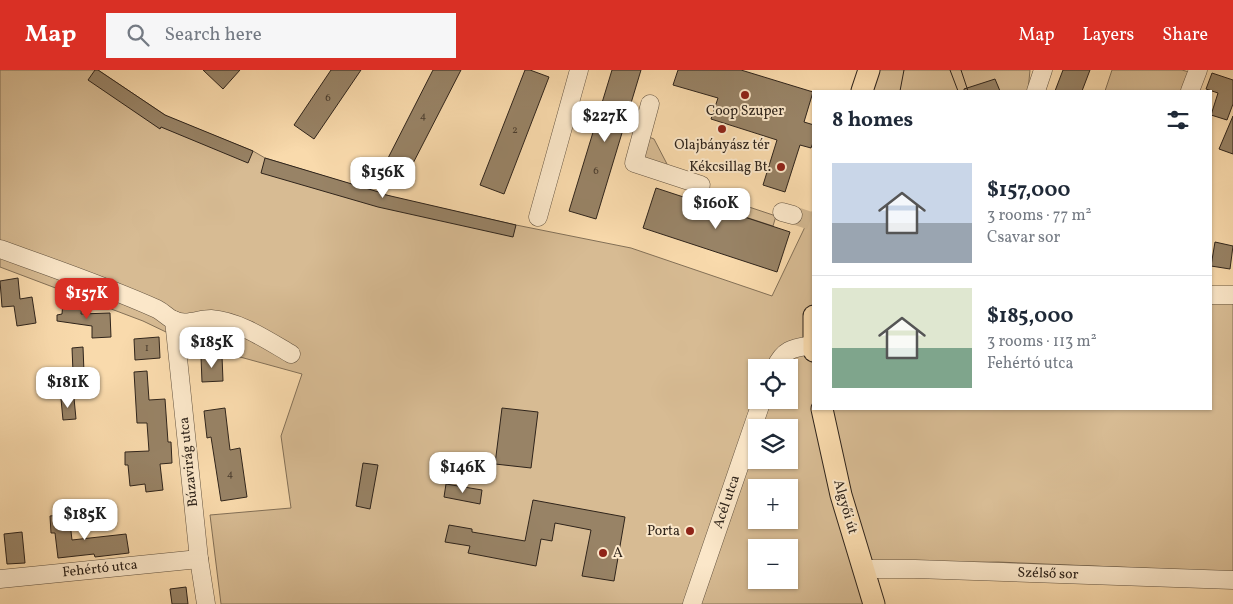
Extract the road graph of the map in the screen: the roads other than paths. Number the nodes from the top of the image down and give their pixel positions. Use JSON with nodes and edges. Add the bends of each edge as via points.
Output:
{"nodes":[{"id":1,"x":579,"y":70,"type":"edge"},
{"id":2,"x":869,"y":70,"type":"edge"},
{"id":3,"x":1043,"y":70,"type":"edge"},
{"id":4,"x":1198,"y":70,"type":"edge"},
{"id":5,"x":862,"y":90,"type":"edge"},
{"id":6,"x":1036,"y":90,"type":"edge"},
{"id":7,"x":1190,"y":90,"type":"edge"},
{"id":8,"x":650,"y":104,"type":"dead end"},
{"id":9,"x":701,"y":185,"type":"dead end"},
{"id":10,"x":538,"y":218,"type":"dead end"},
{"id":11,"x":0,"y":249,"type":"edge"},
{"id":12,"x":1212,"y":295,"type":"edge"},
{"id":13,"x":1233,"y":295,"type":"edge"},
{"id":14,"x":174,"y":320,"type":"junction"},
{"id":15,"x":812,"y":348,"type":"edge"},
{"id":16,"x":291,"y":354,"type":"dead end"},
{"id":17,"x":780,"y":359,"type":"edge"},
{"id":18,"x":759,"y":409,"type":"edge"},
{"id":19,"x":822,"y":410,"type":"edge"},
{"id":20,"x":200,"y":559,"type":"junction"},
{"id":21,"x":864,"y":569,"type":"junction"},
{"id":22,"x":0,"y":579,"type":"edge"},
{"id":23,"x":1233,"y":580,"type":"edge"},
{"id":24,"x":206,"y":604,"type":"edge"},
{"id":25,"x":692,"y":604,"type":"edge"},
{"id":26,"x":874,"y":604,"type":"edge"}],
"edges":[{"from":1,"to":10,"type":"street"},
{"from":2,"to":5,"type":"main road"},
{"from":3,"to":6,"type":"street"},
{"from":4,"to":7,"type":"street"},
{"from":8,"to":9,"type":"street","via":[[634,164]]},
{"from":11,"to":14,"type":"street","via":[[159,310]]},
{"from":12,"to":13,"type":"street"},
{"from":14,"to":16,"type":"street","via":[[189,323],[210,319],[235,325]]},
{"from":14,"to":20,"type":"street","name":"Búzavirág utca"},
{"from":15,"to":17,"type":"street","via":[[793,348]]},
{"from":18,"to":25,"type":"street","name":"Acél utca"},
{"from":19,"to":21,"type":"main road","name":"Algyői út","via":[[840,495]]},
{"from":20,"to":22,"type":"street","name":"Fehértó utca"},
{"from":20,"to":24,"type":"street","name":"Búzavirág utca"},
{"from":21,"to":23,"type":"street","name":"Szélső sor"},
{"from":21,"to":26,"type":"main road","name":"Algyői út"}]}
